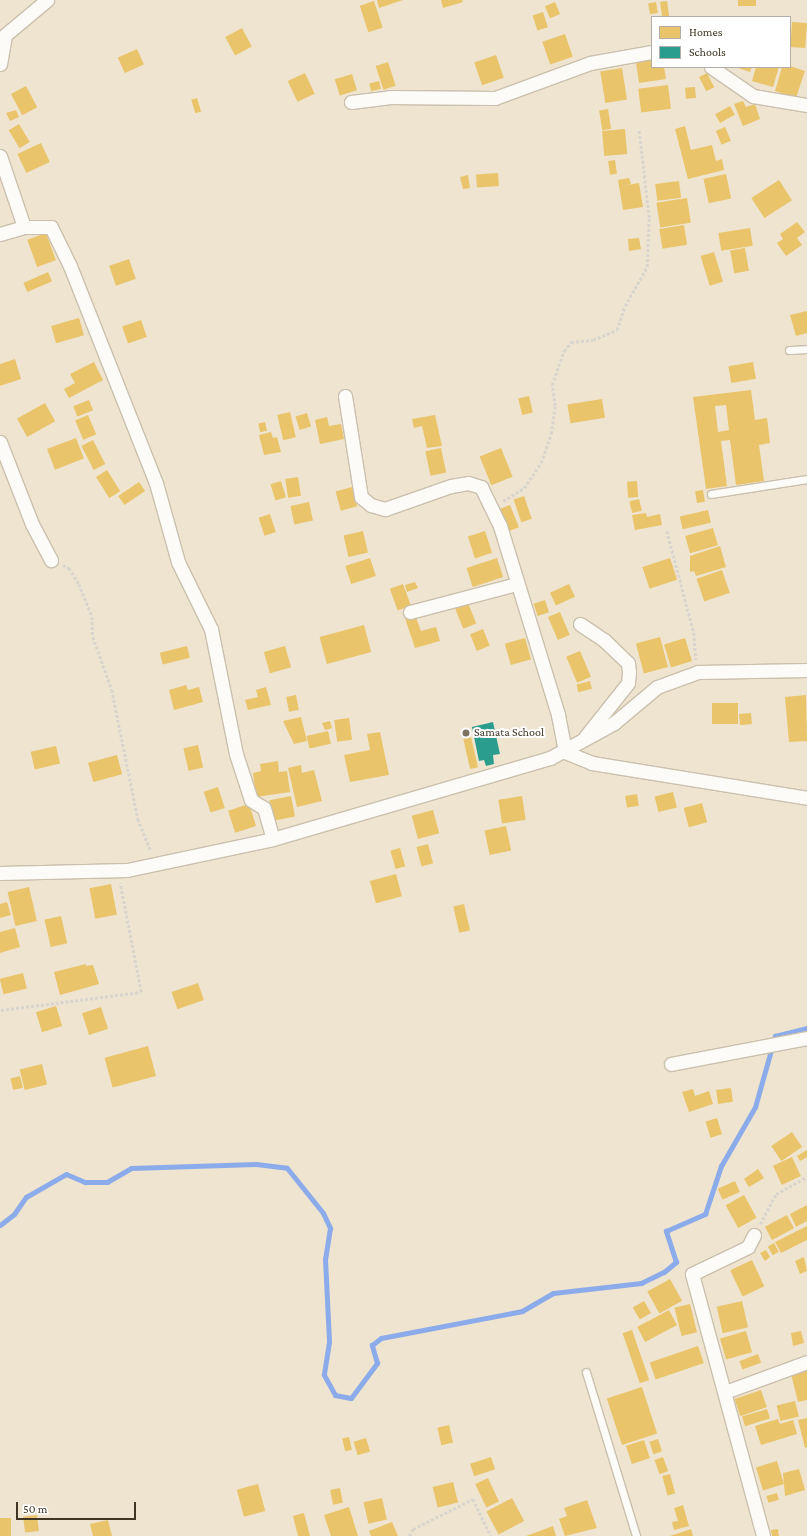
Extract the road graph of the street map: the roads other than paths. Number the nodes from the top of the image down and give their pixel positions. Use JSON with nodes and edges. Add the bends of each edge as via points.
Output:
{"nodes":[{"id":1,"x":47,"y":0,"type":"edge"},
{"id":2,"x":651,"y":52,"type":"edge"},
{"id":3,"x":0,"y":64,"type":"edge"},
{"id":4,"x":712,"y":68,"type":"edge"},
{"id":5,"x":351,"y":102,"type":"dead end"},
{"id":6,"x":807,"y":105,"type":"edge"},
{"id":7,"x":0,"y":156,"type":"edge"},
{"id":8,"x":24,"y":227,"type":"junction"},
{"id":9,"x":0,"y":234,"type":"edge"},
{"id":10,"x":807,"y":349,"type":"edge"},
{"id":11,"x":789,"y":350,"type":"dead end"},
{"id":12,"x":346,"y":396,"type":"dead end"},
{"id":13,"x":0,"y":442,"type":"edge"},
{"id":14,"x":807,"y":479,"type":"edge"},
{"id":15,"x":711,"y":494,"type":"dead end"},
{"id":16,"x":51,"y":560,"type":"road end"},
{"id":17,"x":517,"y":584,"type":"junction"},
{"id":18,"x":410,"y":612,"type":"dead end"},
{"id":19,"x":580,"y":624,"type":"dead end"},
{"id":20,"x":807,"y":670,"type":"edge"},
{"id":21,"x":581,"y":744,"type":"junction"},
{"id":22,"x":565,"y":752,"type":"junction"},
{"id":23,"x":807,"y":798,"type":"edge"},
{"id":24,"x":273,"y":839,"type":"junction"},
{"id":25,"x":0,"y":873,"type":"edge"},
{"id":26,"x":807,"y":1038,"type":"edge"},
{"id":27,"x":671,"y":1064,"type":"dead end"},
{"id":28,"x":754,"y":1235,"type":"road end"},
{"id":29,"x":807,"y":1362,"type":"edge"},
{"id":30,"x":586,"y":1372,"type":"dead end"},
{"id":31,"x":725,"y":1392,"type":"junction"},
{"id":32,"x":636,"y":1536,"type":"edge"},
{"id":33,"x":763,"y":1536,"type":"edge"}],
"edges":[{"from":1,"to":3,"type":"street","via":[[5,35]]},
{"from":2,"to":5,"type":"street","via":[[590,62],[495,98],[389,97]]},
{"from":4,"to":6,"type":"street","via":[[753,96]]},
{"from":7,"to":8,"type":"street"},
{"from":8,"to":9,"type":"street"},
{"from":8,"to":24,"type":"street","via":[[51,227],[70,266],[156,483],[178,562],[211,629],[236,754],[251,800],[264,808]]},
{"from":10,"to":11,"type":"lane"},
{"from":12,"to":17,"type":"street","via":[[361,497],[385,509],[468,483],[481,487],[492,507]]},
{"from":13,"to":16,"type":"street","via":[[32,524]]},
{"from":14,"to":15,"type":"lane"},
{"from":17,"to":18,"type":"street"},
{"from":17,"to":22,"type":"street","via":[[558,715]]},
{"from":19,"to":21,"type":"street","via":[[604,640],[628,663],[629,673],[628,682]]},
{"from":20,"to":21,"type":"street","via":[[698,672],[657,687],[614,723]]},
{"from":21,"to":22,"type":"street"},
{"from":22,"to":23,"type":"street","via":[[592,763]]},
{"from":22,"to":24,"type":"street"},
{"from":24,"to":25,"type":"street","via":[[118,871]]},
{"from":26,"to":27,"type":"street"},
{"from":28,"to":31,"type":"street","via":[[748,1248],[692,1274]]},
{"from":29,"to":31,"type":"street"},
{"from":30,"to":32,"type":"lane"},
{"from":31,"to":33,"type":"street"}]}
